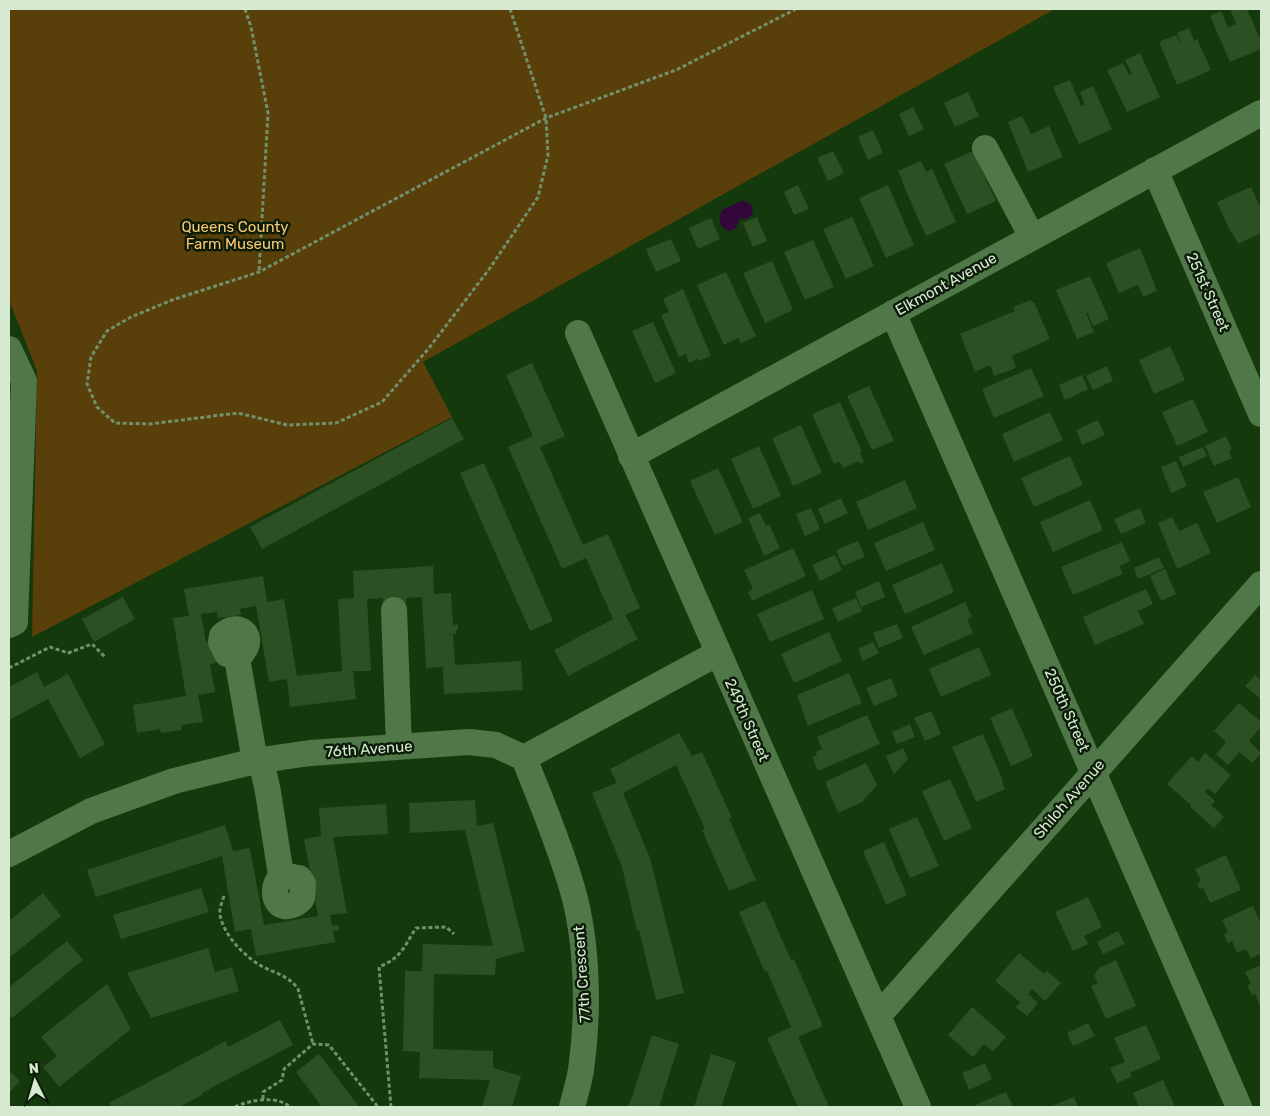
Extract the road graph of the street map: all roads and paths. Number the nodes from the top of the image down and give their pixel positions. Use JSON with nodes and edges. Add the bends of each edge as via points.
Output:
{"nodes":[{"id":1,"x":245,"y":9,"type":"edge"},
{"id":2,"x":510,"y":9,"type":"edge"},
{"id":3,"x":796,"y":9,"type":"edge"},
{"id":4,"x":1261,"y":113,"type":"edge"},
{"id":5,"x":546,"y":118,"type":"junction"},
{"id":6,"x":984,"y":148,"type":"dead end"},
{"id":7,"x":1155,"y":170,"type":"junction"},
{"id":8,"x":1032,"y":238,"type":"junction"},
{"id":9,"x":259,"y":272,"type":"junction"},
{"id":10,"x":893,"y":313,"type":"junction"},
{"id":11,"x":578,"y":333,"type":"dead end"},
{"id":12,"x":9,"y":349,"type":"edge"},
{"id":13,"x":1261,"y":414,"type":"edge"},
{"id":14,"x":631,"y":456,"type":"junction"},
{"id":15,"x":14,"y":491,"type":"edge"},
{"id":16,"x":1261,"y":584,"type":"edge"},
{"id":17,"x":394,"y":610,"type":"dead end"},
{"id":18,"x":9,"y":626,"type":"edge"},
{"id":19,"x":718,"y":653,"type":"junction"},
{"id":20,"x":105,"y":657,"type":"dead end"},
{"id":21,"x":237,"y":658,"type":"dead end"},
{"id":22,"x":9,"y":668,"type":"edge"},
{"id":23,"x":399,"y":747,"type":"junction"},
{"id":24,"x":524,"y":758,"type":"junction"},
{"id":25,"x":258,"y":761,"type":"junction"},
{"id":26,"x":1094,"y":771,"type":"junction"},
{"id":27,"x":9,"y":854,"type":"edge"},
{"id":28,"x":281,"y":875,"type":"dead end"},
{"id":29,"x":224,"y":896,"type":"dead end"},
{"id":30,"x":454,"y":934,"type":"dead end"},
{"id":31,"x":878,"y":1016,"type":"junction"},
{"id":32,"x":313,"y":1044,"type":"junction"},
{"id":33,"x":263,"y":1099,"type":"junction"},
{"id":34,"x":235,"y":1107,"type":"edge"},
{"id":35,"x":290,"y":1107,"type":"edge"},
{"id":36,"x":378,"y":1107,"type":"edge"},
{"id":37,"x":391,"y":1107,"type":"edge"},
{"id":38,"x":572,"y":1107,"type":"edge"},
{"id":39,"x":918,"y":1107,"type":"edge"},
{"id":40,"x":1239,"y":1107,"type":"edge"}],
"edges":[{"from":1,"to":9,"type":"path","via":[[268,113]]},
{"from":2,"to":5,"type":"path"},
{"from":3,"to":5,"type":"path","via":[[676,70]]},
{"from":4,"to":7,"type":"street","name":"Elkmont Avenue"},
{"from":5,"to":9,"type":"path"},
{"from":5,"to":9,"type":"path","via":[[548,156],[538,197],[474,290],[382,402],[336,423],[286,425],[238,413],[150,424],[115,423],[97,407],[87,384],[92,357],[107,331],[172,300]]},
{"from":6,"to":8,"type":"street"},
{"from":7,"to":8,"type":"street","name":"Elkmont Avenue"},
{"from":7,"to":13,"type":"street","name":"251st Street"},
{"from":8,"to":10,"type":"street","name":"Elkmont Avenue"},
{"from":10,"to":14,"type":"street","name":"Elkmont Avenue"},
{"from":10,"to":26,"type":"street","name":"250th Street"},
{"from":11,"to":14,"type":"street","name":"249th Street"},
{"from":12,"to":15,"type":"street","via":[[24,381]]},
{"from":14,"to":19,"type":"street","name":"249th Street"},
{"from":15,"to":18,"type":"street","via":[[15,622]]},
{"from":16,"to":26,"type":"street","name":"Shiloh Avenue"},
{"from":17,"to":23,"type":"street"},
{"from":19,"to":24,"type":"street"},
{"from":19,"to":31,"type":"street","name":"249th Street"},
{"from":20,"to":22,"type":"path","via":[[92,644],[68,653],[50,647]]},
{"from":21,"to":25,"type":"street"},
{"from":23,"to":24,"type":"street","name":"76th Avenue","via":[[469,742],[496,745]]},
{"from":23,"to":25,"type":"street","name":"76th Avenue","via":[[310,753]]},
{"from":24,"to":38,"type":"street","name":"77th Crescent","via":[[573,890],[583,944],[586,1021],[581,1071]]},
{"from":25,"to":27,"type":"street","name":"76th Avenue","via":[[174,781],[91,811]]},
{"from":25,"to":28,"type":"street","via":[[268,792]]},
{"from":26,"to":31,"type":"street","name":"Shiloh Avenue"},
{"from":26,"to":40,"type":"street","name":"250th Street"},
{"from":29,"to":32,"type":"path","via":[[220,913],[226,931],[248,956],[293,982],[298,989]]},
{"from":30,"to":37,"type":"path","via":[[446,928],[416,928],[401,952],[379,967]]},
{"from":31,"to":39,"type":"street","name":"249th Street"},
{"from":32,"to":33,"type":"path","via":[[284,1069],[282,1080],[263,1092]]},
{"from":32,"to":36,"type":"path","via":[[329,1044]]},
{"from":33,"to":34,"type":"path"},
{"from":33,"to":35,"type":"path"}]}
